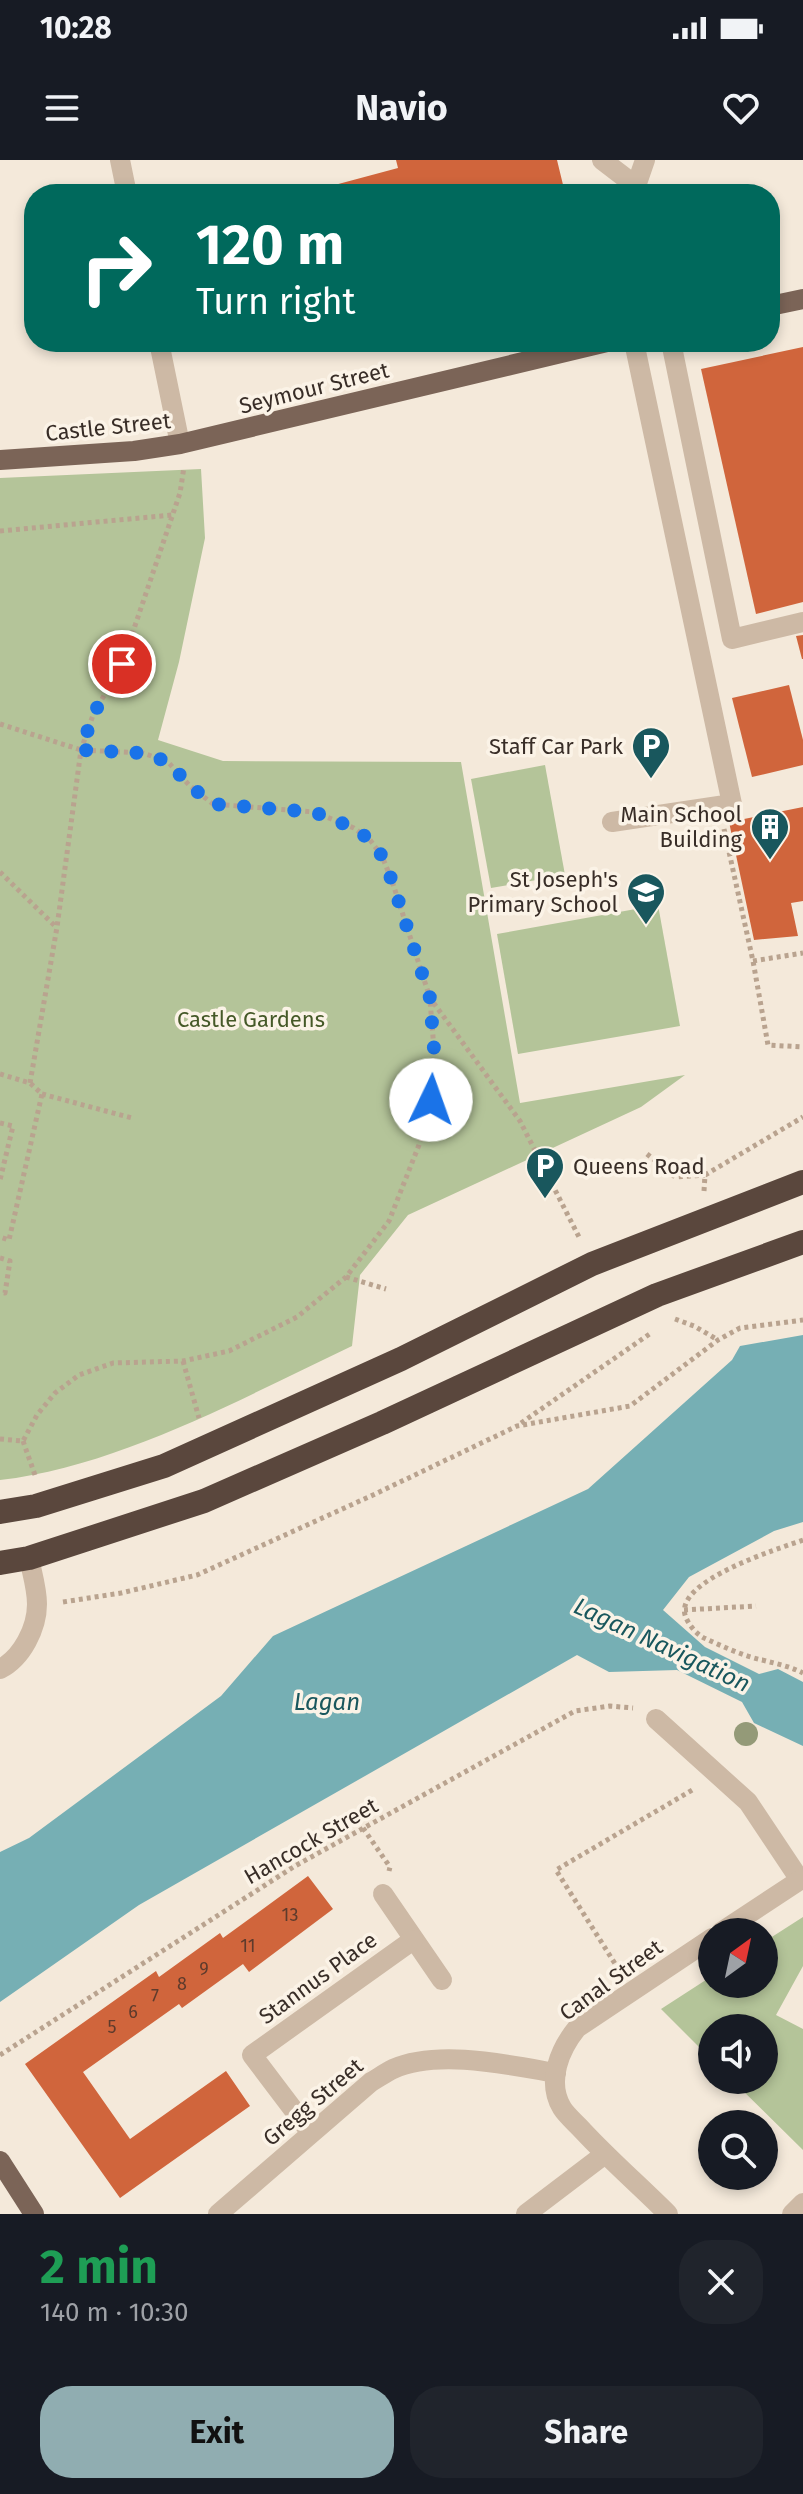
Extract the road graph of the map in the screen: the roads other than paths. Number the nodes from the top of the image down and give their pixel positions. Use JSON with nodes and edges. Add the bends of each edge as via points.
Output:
{"nodes":[{"id":1,"x":120,"y":160,"type":"edge"},
{"id":2,"x":602,"y":160,"type":"edge"},
{"id":3,"x":645,"y":160,"type":"edge"},
{"id":4,"x":125,"y":184,"type":"edge"},
{"id":5,"x":630,"y":184,"type":"edge"},
{"id":6,"x":639,"y":184,"type":"edge"},
{"id":7,"x":803,"y":299,"type":"edge"},
{"id":8,"x":780,"y":304,"type":"edge"},
{"id":9,"x":161,"y":352,"type":"edge"},
{"id":10,"x":565,"y":352,"type":"edge"},
{"id":11,"x":636,"y":352,"type":"edge"},
{"id":12,"x":673,"y":352,"type":"edge"},
{"id":13,"x":219,"y":435,"type":"joint"},
{"id":14,"x":184,"y":443,"type":"junction"},
{"id":15,"x":0,"y":460,"type":"edge"},
{"id":16,"x":803,"y":622,"type":"edge"},
{"id":17,"x":612,"y":822,"type":"dead end"},
{"id":18,"x":803,"y":1182,"type":"edge"},
{"id":19,"x":803,"y":1242,"type":"edge"},
{"id":20,"x":0,"y":1512,"type":"edge"},
{"id":21,"x":29,"y":1558,"type":"junction"},
{"id":22,"x":0,"y":1565,"type":"edge"},
{"id":23,"x":0,"y":1669,"type":"edge"},
{"id":24,"x":656,"y":1719,"type":"road end"},
{"id":25,"x":802,"y":1879,"type":"edge"},
{"id":26,"x":383,"y":1894,"type":"road end"},
{"id":27,"x":742,"y":1918,"type":"edge"},
{"id":28,"x":413,"y":1940,"type":"junction"},
{"id":29,"x":698,"y":1947,"type":"edge"},
{"id":30,"x":442,"y":1980,"type":"dead end"},
{"id":31,"x":556,"y":2073,"type":"junction"},
{"id":32,"x":311,"y":2133,"type":"junction"},
{"id":33,"x":605,"y":2154,"type":"junction"},
{"id":34,"x":0,"y":2161,"type":"edge"},
{"id":35,"x":803,"y":2203,"type":"edge"},
{"id":36,"x":34,"y":2214,"type":"edge"},
{"id":37,"x":218,"y":2214,"type":"edge"},
{"id":38,"x":526,"y":2214,"type":"edge"},
{"id":39,"x":668,"y":2214,"type":"edge"},
{"id":40,"x":792,"y":2214,"type":"edge"}],
"edges":[{"from":1,"to":4,"type":"street"},
{"from":2,"to":5,"type":"street"},
{"from":3,"to":6,"type":"street"},
{"from":7,"to":8,"type":"main road"},
{"from":9,"to":14,"type":"street"},
{"from":10,"to":13,"type":"main road","name":"Seymour Street"},
{"from":11,"to":17,"type":"street","via":[[732,804]]},
{"from":12,"to":16,"type":"street","via":[[732,639]]},
{"from":13,"to":14,"type":"main road","name":"Castle Street"},
{"from":14,"to":15,"type":"main road","name":"Castle Street"},
{"from":18,"to":20,"type":"highway","via":[[592,1264],[401,1359],[164,1466]]},
{"from":19,"to":21,"type":"highway","via":[[657,1295],[204,1501]]},
{"from":21,"to":22,"type":"highway"},
{"from":21,"to":23,"type":"street","via":[[37,1604],[33,1624],[17,1658]]},
{"from":24,"to":25,"type":"street","via":[[748,1802]]},
{"from":25,"to":27,"type":"street"},
{"from":26,"to":28,"type":"street","name":"Stannus Place"},
{"from":28,"to":30,"type":"street","name":"Stannus Place"},
{"from":28,"to":32,"type":"street","name":"Stannus Place","via":[[252,2055]]},
{"from":29,"to":31,"type":"street","name":"Canal Street","via":[[577,2028],[564,2043]]},
{"from":31,"to":32,"type":"street","name":"Gregg Street","via":[[458,2060],[418,2062],[371,2082]]},
{"from":31,"to":33,"type":"street","via":[[562,2108]]},
{"from":32,"to":37,"type":"street","name":"Gregg Street"},
{"from":33,"to":38,"type":"street"},
{"from":33,"to":39,"type":"street"},
{"from":34,"to":36,"type":"main road"},
{"from":35,"to":40,"type":"street"}]}
